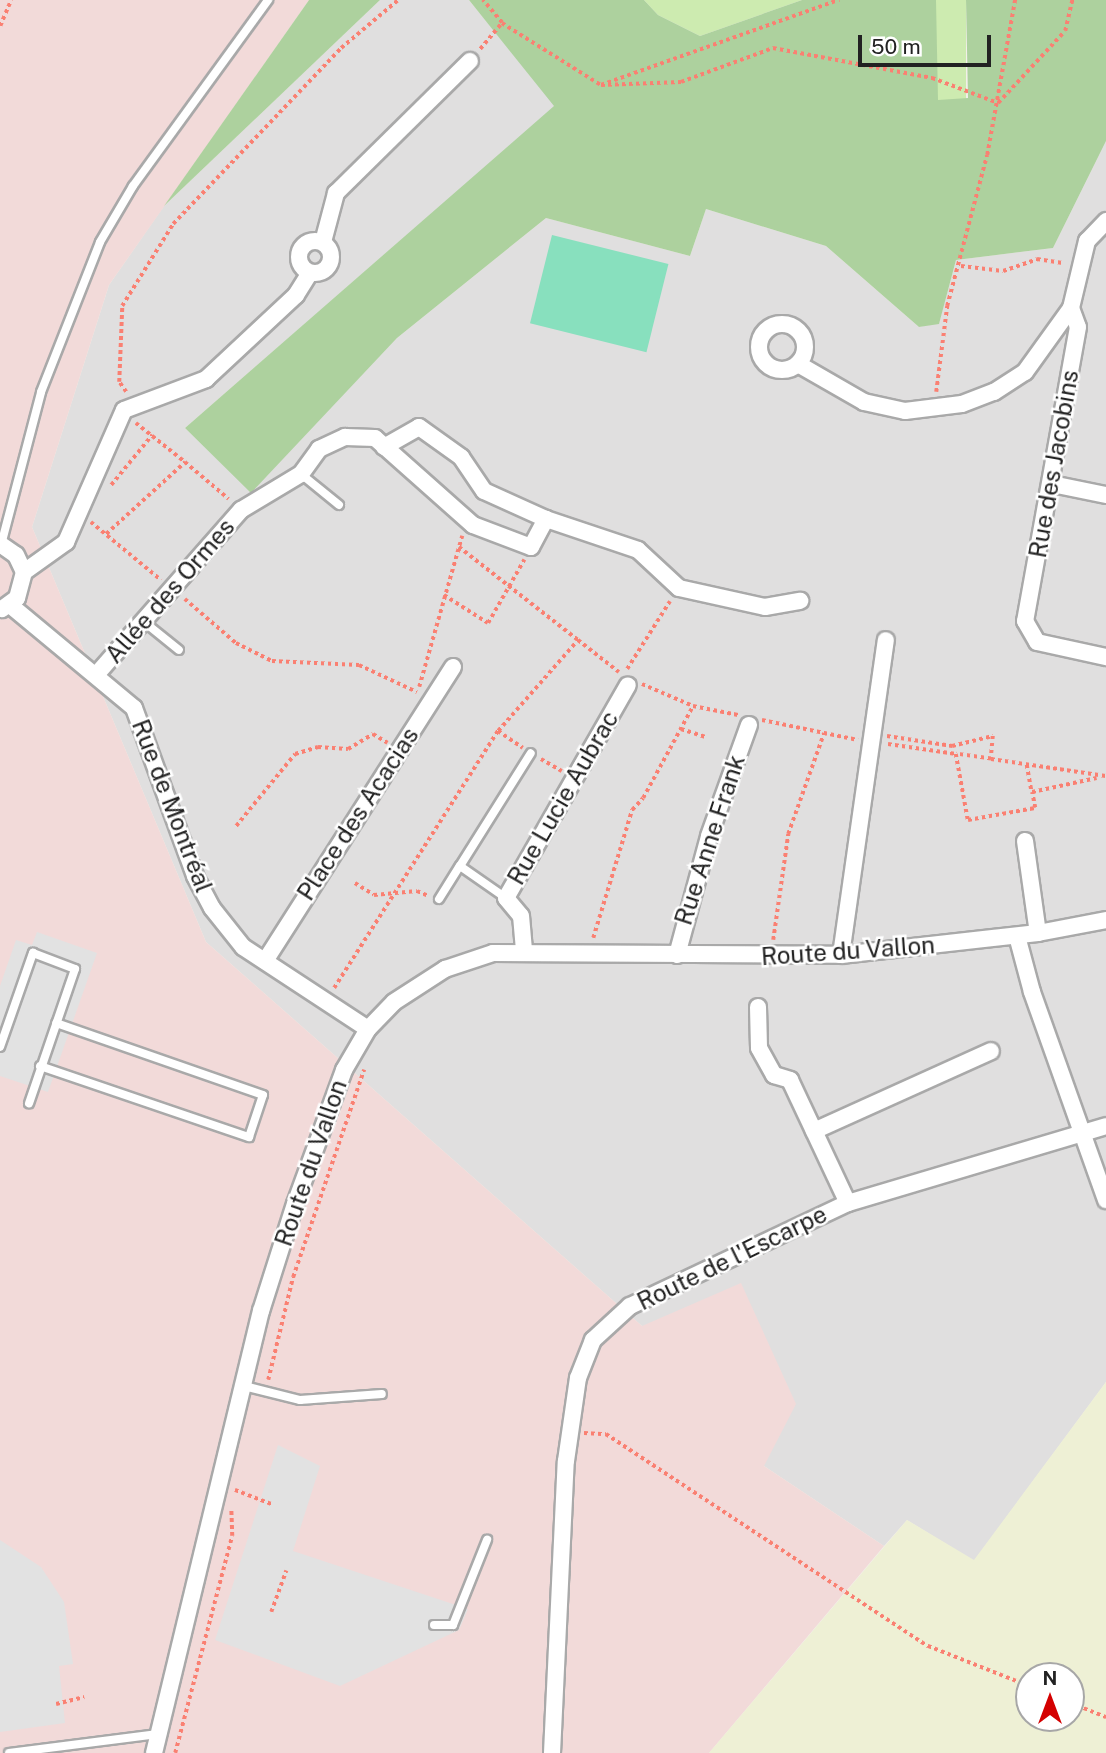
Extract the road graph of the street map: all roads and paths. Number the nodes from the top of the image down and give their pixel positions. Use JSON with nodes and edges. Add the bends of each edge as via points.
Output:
{"nodes":[{"id":1,"x":11,"y":0,"type":"edge"},
{"id":2,"x":268,"y":0,"type":"edge"},
{"id":3,"x":398,"y":0,"type":"edge"},
{"id":4,"x":483,"y":0,"type":"edge"},
{"id":5,"x":839,"y":0,"type":"edge"},
{"id":6,"x":1015,"y":0,"type":"edge"},
{"id":7,"x":1072,"y":0,"type":"edge"},
{"id":8,"x":502,"y":23,"type":"junction"},
{"id":9,"x":0,"y":26,"type":"edge"},
{"id":10,"x":470,"y":61,"type":"joint"},
{"id":11,"x":601,"y":85,"type":"junction"},
{"id":12,"x":998,"y":103,"type":"junction"},
{"id":13,"x":1106,"y":221,"type":"edge"},
{"id":14,"x":323,"y":242,"type":"junction"},
{"id":15,"x":1063,"y":263,"type":"dead end"},
{"id":16,"x":960,"y":266,"type":"junction"},
{"id":17,"x":310,"y":273,"type":"junction"},
{"id":18,"x":1071,"y":308,"type":"junction"},
{"id":19,"x":798,"y":364,"type":"dead end"},
{"id":20,"x":934,"y":404,"type":"dead end"},
{"id":21,"x":136,"y":405,"type":"junction"},
{"id":22,"x":384,"y":447,"type":"junction"},
{"id":23,"x":186,"y":462,"type":"junction"},
{"id":24,"x":301,"y":474,"type":"junction"},
{"id":25,"x":1052,"y":484,"type":"junction"},
{"id":26,"x":224,"y":495,"type":"dead end"},
{"id":27,"x":1106,"y":495,"type":"edge"},
{"id":28,"x":102,"y":496,"type":"dead end"},
{"id":29,"x":339,"y":505,"type":"dead end"},
{"id":30,"x":85,"y":516,"type":"dead end"},
{"id":31,"x":547,"y":519,"type":"junction"},
{"id":32,"x":106,"y":534,"type":"junction"},
{"id":33,"x":0,"y":545,"type":"edge"},
{"id":34,"x":531,"y":547,"type":"junction"},
{"id":35,"x":24,"y":572,"type":"junction"},
{"id":36,"x":166,"y":584,"type":"dead end"},
{"id":37,"x":509,"y":587,"type":"junction"},
{"id":38,"x":178,"y":594,"type":"dead end"},
{"id":39,"x":444,"y":594,"type":"junction"},
{"id":40,"x":800,"y":601,"type":"dead end"},
{"id":41,"x":5,"y":607,"type":"edge"},
{"id":42,"x":143,"y":621,"type":"junction"},
{"id":43,"x":578,"y":640,"type":"junction"},
{"id":44,"x":886,"y":640,"type":"dead end"},
{"id":45,"x":179,"y":650,"type":"dead end"},
{"id":46,"x":1106,"y":657,"type":"edge"},
{"id":47,"x":453,"y":667,"type":"dead end"},
{"id":48,"x":96,"y":675,"type":"junction"},
{"id":49,"x":628,"y":685,"type":"joint"},
{"id":50,"x":418,"y":692,"type":"junction"},
{"id":51,"x":414,"y":704,"type":"dead end"},
{"id":52,"x":694,"y":705,"type":"dead end"},
{"id":53,"x":749,"y":725,"type":"dead end"},
{"id":54,"x":681,"y":729,"type":"junction"},
{"id":55,"x":498,"y":731,"type":"dead end"},
{"id":56,"x":824,"y":733,"type":"dead end"},
{"id":57,"x":706,"y":737,"type":"dead end"},
{"id":58,"x":879,"y":742,"type":"dead end"},
{"id":59,"x":400,"y":751,"type":"junction"},
{"id":60,"x":531,"y":753,"type":"dead end"},
{"id":61,"x":956,"y":754,"type":"junction"},
{"id":62,"x":991,"y":759,"type":"dead end"},
{"id":63,"x":1027,"y":765,"type":"dead end"},
{"id":64,"x":1099,"y":777,"type":"dead end"},
{"id":65,"x":1032,"y":792,"type":"junction"},
{"id":66,"x":236,"y":826,"type":"dead end"},
{"id":67,"x":1025,"y":841,"type":"dead end"},
{"id":68,"x":460,"y":866,"type":"junction"},
{"id":69,"x":355,"y":883,"type":"dead end"},
{"id":70,"x":506,"y":898,"type":"junction"},
{"id":71,"x":439,"y":899,"type":"joint"},
{"id":72,"x":1106,"y":920,"type":"edge"},
{"id":73,"x":1038,"y":933,"type":"junction"},
{"id":74,"x":1017,"y":936,"type":"junction"},
{"id":75,"x":593,"y":940,"type":"dead end"},
{"id":76,"x":772,"y":946,"type":"dead end"},
{"id":77,"x":524,"y":950,"type":"junction"},
{"id":78,"x":841,"y":955,"type":"junction"},
{"id":79,"x":677,"y":956,"type":"junction"},
{"id":80,"x":265,"y":961,"type":"junction"},
{"id":81,"x":758,"y":1007,"type":"dead end"},
{"id":82,"x":56,"y":1023,"type":"junction"},
{"id":83,"x":368,"y":1029,"type":"junction"},
{"id":84,"x":0,"y":1046,"type":"edge"},
{"id":85,"x":991,"y":1051,"type":"dead end"},
{"id":86,"x":40,"y":1066,"type":"junction"},
{"id":87,"x":365,"y":1069,"type":"dead end"},
{"id":88,"x":29,"y":1103,"type":"dead end"},
{"id":89,"x":1106,"y":1126,"type":"edge"},
{"id":90,"x":814,"y":1131,"type":"junction"},
{"id":91,"x":1080,"y":1134,"type":"junction"},
{"id":92,"x":1106,"y":1200,"type":"edge"},
{"id":93,"x":848,"y":1203,"type":"junction"},
{"id":94,"x":244,"y":1386,"type":"junction"},
{"id":95,"x":261,"y":1392,"type":"junction"},
{"id":96,"x":382,"y":1394,"type":"dead end"},
{"id":97,"x":582,"y":1433,"type":"dead end"},
{"id":98,"x":272,"y":1504,"type":"dead end"},
{"id":99,"x":487,"y":1540,"type":"dead end"},
{"id":100,"x":286,"y":1571,"type":"dead end"},
{"id":101,"x":271,"y":1612,"type":"dead end"},
{"id":102,"x":434,"y":1625,"type":"dead end"},
{"id":103,"x":1015,"y":1680,"type":"edge"},
{"id":104,"x":84,"y":1697,"type":"dead end"},
{"id":105,"x":56,"y":1704,"type":"dead end"},
{"id":106,"x":1085,"y":1709,"type":"edge"},
{"id":107,"x":1106,"y":1717,"type":"edge"},
{"id":108,"x":160,"y":1735,"type":"junction"},
{"id":109,"x":9,"y":1753,"type":"edge"},
{"id":110,"x":154,"y":1753,"type":"edge"},
{"id":111,"x":175,"y":1753,"type":"edge"},
{"id":112,"x":552,"y":1753,"type":"edge"}],
"edges":[{"from":1,"to":9,"type":"path"},
{"from":2,"to":33,"type":"lane","via":[[133,186],[100,242],[41,392]]},
{"from":3,"to":21,"type":"path","via":[[341,48],[173,223],[122,306],[119,382]]},
{"from":4,"to":8,"type":"path"},
{"from":5,"to":11,"type":"path"},
{"from":6,"to":12,"type":"path"},
{"from":7,"to":12,"type":"path","via":[[1065,32]]},
{"from":8,"to":10,"type":"path"},
{"from":8,"to":11,"type":"path"},
{"from":10,"to":14,"type":"street","via":[[336,193]]},
{"from":11,"to":12,"type":"path","via":[[681,82],[773,48],[932,78]]},
{"from":12,"to":16,"type":"path"},
{"from":13,"to":18,"type":"street","via":[[1087,241]]},
{"from":14,"to":17,"type":"street","via":[[331,251],[331,263],[323,272]]},
{"from":14,"to":17,"type":"street","via":[[307,242],[300,251],[299,261]]},
{"from":15,"to":16,"type":"path","via":[[1037,259],[1003,271]]},
{"from":16,"to":20,"type":"path","via":[[947,306]]},
{"from":17,"to":21,"type":"street","via":[[296,295],[206,379]]},
{"from":18,"to":19,"type":"street","via":[[1026,372],[994,392],[962,404],[905,411],[864,402]]},
{"from":18,"to":25,"type":"street","name":"Rue des Jacobins","via":[[1078,327]]},
{"from":21,"to":35,"type":"street","via":[[124,410],[66,542]]},
{"from":22,"to":24,"type":"street","name":"Allée des Ormes","via":[[375,438],[345,437],[318,449]]},
{"from":22,"to":31,"type":"street","via":[[419,427],[461,457],[484,491]]},
{"from":22,"to":34,"type":"street","name":"Allée des Ormes","via":[[474,525]]},
{"from":23,"to":26,"type":"path"},
{"from":23,"to":28,"type":"path","via":[[152,435]]},
{"from":23,"to":32,"type":"path"},
{"from":24,"to":29,"type":"lane"},
{"from":24,"to":42,"type":"street","name":"Allée des Ormes","via":[[241,510]]},
{"from":25,"to":27,"type":"street"},
{"from":25,"to":46,"type":"street","name":"Rue des Jacobins","via":[[1025,621],[1037,642]]},
{"from":30,"to":32,"type":"path"},
{"from":31,"to":34,"type":"street"},
{"from":31,"to":40,"type":"street","via":[[638,550],[679,588],[765,607]]},
{"from":32,"to":36,"type":"path"},
{"from":33,"to":35,"type":"street","via":[[16,555]]},
{"from":34,"to":37,"type":"path"},
{"from":35,"to":41,"type":"street","via":[[21,590]]},
{"from":37,"to":39,"type":"path","via":[[488,623]]},
{"from":37,"to":39,"type":"path","via":[[459,547]]},
{"from":37,"to":43,"type":"path"},
{"from":38,"to":50,"type":"path","via":[[236,643],[272,661],[359,665]]},
{"from":39,"to":50,"type":"path"},
{"from":41,"to":48,"type":"street","name":"Rue de Montréal"},
{"from":42,"to":45,"type":"lane"},
{"from":42,"to":48,"type":"street","name":"Allée des Ormes"},
{"from":43,"to":49,"type":"path","via":[[631,679]]},
{"from":43,"to":55,"type":"path"},
{"from":44,"to":78,"type":"street"},
{"from":47,"to":59,"type":"street","name":"Place des Acacias"},
{"from":48,"to":80,"type":"street","name":"Rue de Montréal","via":[[134,708],[146,729],[195,876],[212,908],[243,947]]},
{"from":49,"to":70,"type":"street","name":"Rue Lucie Aubrac"},
{"from":50,"to":51,"type":"path"},
{"from":52,"to":54,"type":"path"},
{"from":53,"to":79,"type":"street","name":"Rue Anne Frank","via":[[705,848]]},
{"from":54,"to":57,"type":"path"},
{"from":54,"to":75,"type":"path","via":[[643,799],[632,810]]},
{"from":56,"to":76,"type":"path","via":[[788,834]]},
{"from":58,"to":61,"type":"path"},
{"from":59,"to":66,"type":"path","via":[[373,734],[348,749],[318,747],[295,754]]},
{"from":59,"to":80,"type":"street","name":"Place des Acacias"},
{"from":60,"to":68,"type":"lane"},
{"from":61,"to":62,"type":"path"},
{"from":61,"to":65,"type":"path","via":[[968,820],[1035,808]]},
{"from":63,"to":65,"type":"path"},
{"from":64,"to":65,"type":"path"},
{"from":67,"to":73,"type":"street"},
{"from":68,"to":70,"type":"lane"},
{"from":68,"to":71,"type":"lane"},
{"from":69,"to":71,"type":"path","via":[[374,895],[417,891]]},
{"from":70,"to":77,"type":"street","name":"Rue Lucie Aubrac","via":[[521,916]]},
{"from":72,"to":73,"type":"street","name":"Route du Vallon"},
{"from":73,"to":74,"type":"street","name":"Route du Vallon"},
{"from":74,"to":78,"type":"street","name":"Route du Vallon"},
{"from":74,"to":91,"type":"street"},
{"from":77,"to":79,"type":"street","name":"Route du Vallon"},
{"from":77,"to":83,"type":"street","name":"Route du Vallon","via":[[493,953],[444,969],[417,983]]},
{"from":78,"to":79,"type":"street","name":"Route du Vallon"},
{"from":80,"to":83,"type":"street","name":"Rue de Montréal"},
{"from":81,"to":90,"type":"street","via":[[759,1048],[774,1075],[790,1080]]},
{"from":82,"to":84,"type":"lane","via":[[75,969],[33,953]]},
{"from":82,"to":86,"type":"lane"},
{"from":82,"to":86,"type":"lane","via":[[263,1095],[249,1137]]},
{"from":83,"to":94,"type":"street","name":"Route du Vallon","via":[[329,1101],[261,1311]]},
{"from":85,"to":90,"type":"street"},
{"from":86,"to":88,"type":"lane"},
{"from":87,"to":95,"type":"path","via":[[293,1278],[270,1376]]},
{"from":89,"to":91,"type":"street","name":"Route de l'Escarpe"},
{"from":90,"to":93,"type":"street"},
{"from":91,"to":92,"type":"street"},
{"from":91,"to":93,"type":"street","name":"Route de l'Escarpe"},
{"from":93,"to":112,"type":"street","name":"Route de l'Escarpe","via":[[630,1306],[593,1340],[578,1378],[566,1461]]},
{"from":94,"to":95,"type":"lane"},
{"from":94,"to":108,"type":"street","name":"Route du Vallon"},
{"from":95,"to":96,"type":"lane","via":[[300,1400]]},
{"from":97,"to":103,"type":"path","via":[[606,1434],[928,1646]]},
{"from":98,"to":111,"type":"path","via":[[232,1486],[232,1536]]},
{"from":99,"to":102,"type":"lane","via":[[453,1625]]},
{"from":100,"to":101,"type":"path"},
{"from":104,"to":105,"type":"path"},
{"from":106,"to":107,"type":"path"},
{"from":108,"to":109,"type":"lane"},
{"from":108,"to":110,"type":"street","name":"Route du Vallon"}]}
